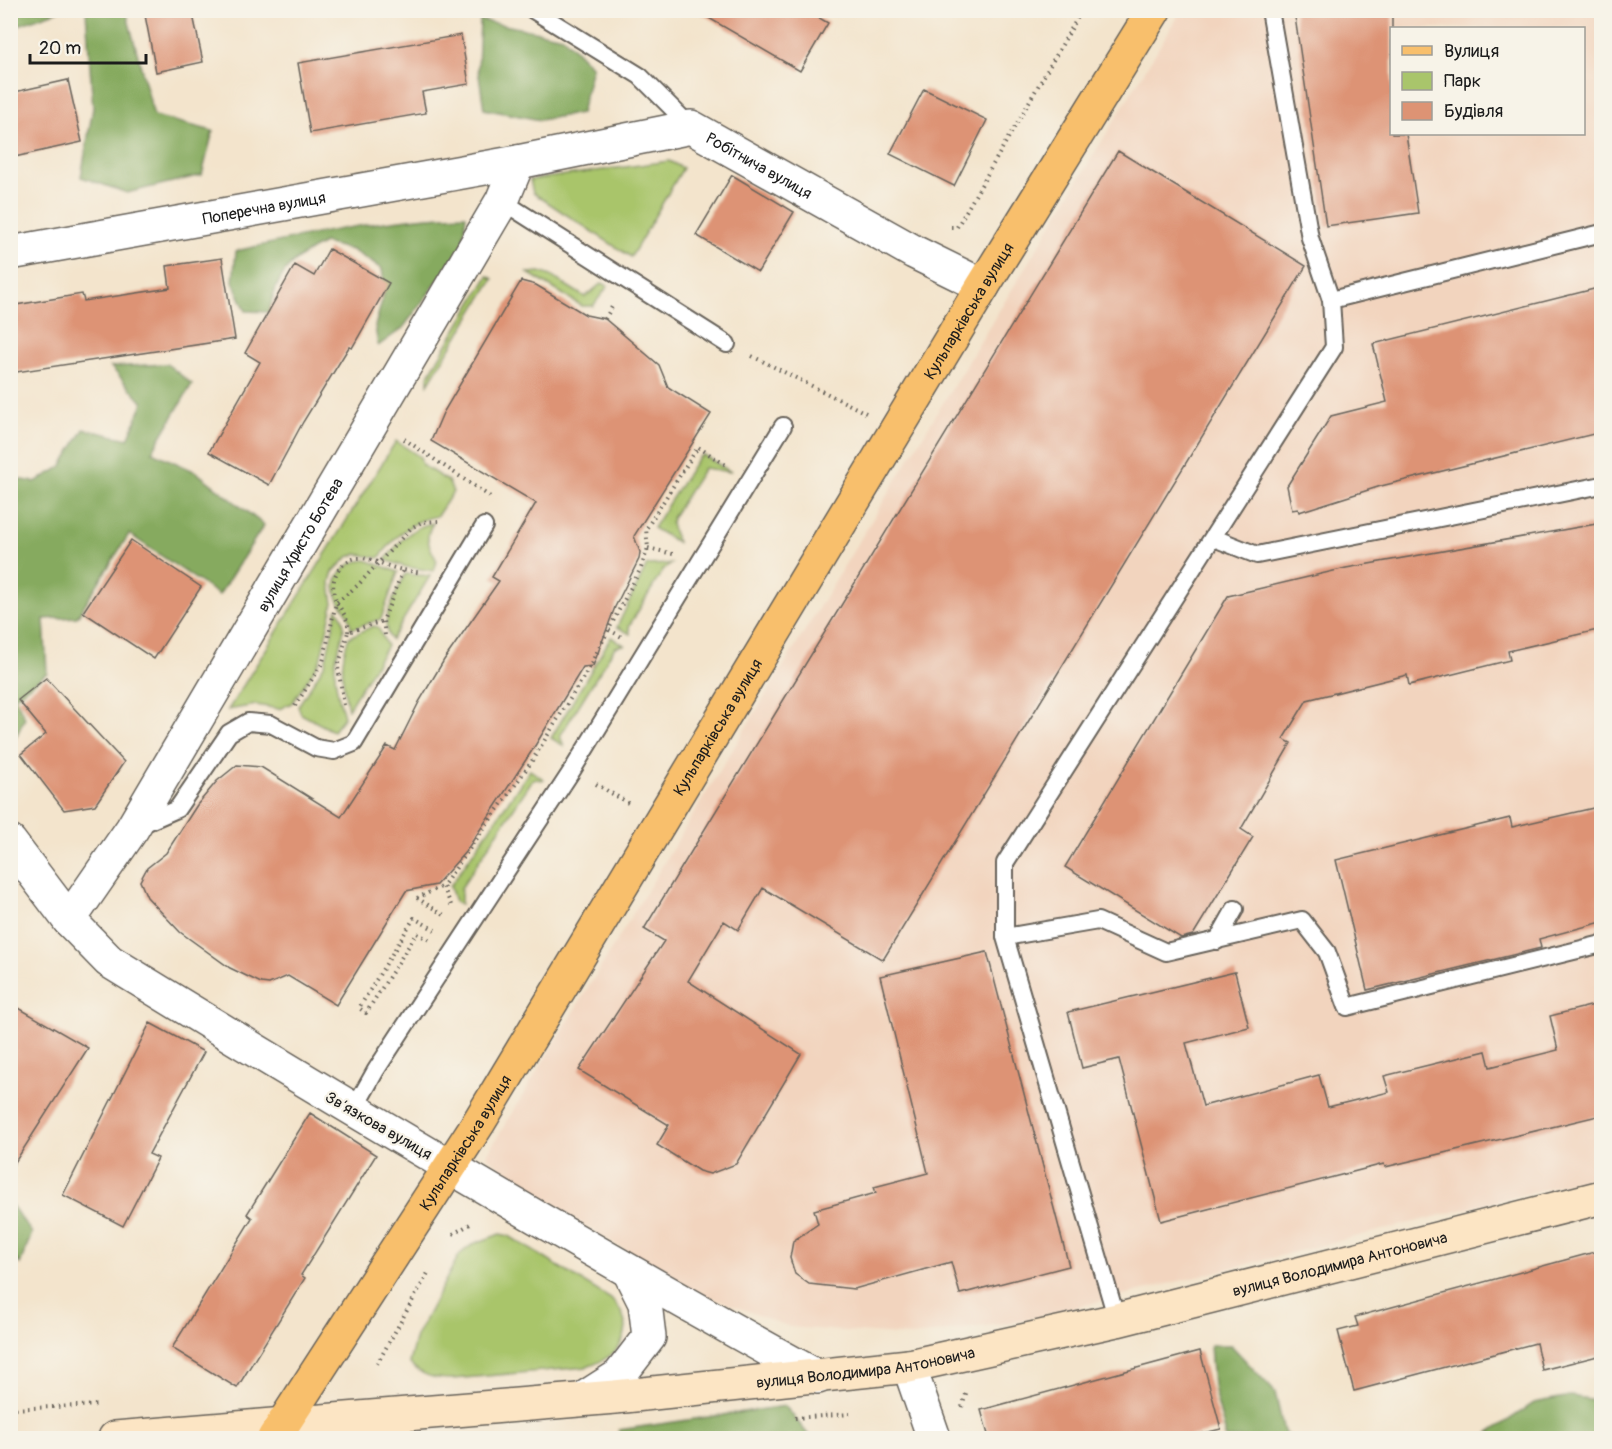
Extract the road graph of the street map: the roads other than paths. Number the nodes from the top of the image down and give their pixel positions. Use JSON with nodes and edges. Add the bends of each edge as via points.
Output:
{"nodes":[{"id":1,"x":533,"y":10,"type":"edge"},
{"id":2,"x":1154,"y":10,"type":"edge"},
{"id":3,"x":1270,"y":10,"type":"edge"},
{"id":4,"x":691,"y":127,"type":"junction"},
{"id":5,"x":518,"y":162,"type":"junction"},
{"id":6,"x":502,"y":201,"type":"junction"},
{"id":7,"x":1602,"y":233,"type":"edge"},
{"id":8,"x":10,"y":253,"type":"edge"},
{"id":9,"x":983,"y":286,"type":"junction"},
{"id":10,"x":1331,"y":300,"type":"junction"},
{"id":11,"x":727,"y":344,"type":"road end"},
{"id":12,"x":783,"y":426,"type":"dead end"},
{"id":13,"x":1602,"y":485,"type":"edge"},
{"id":14,"x":484,"y":525,"type":"road end"},
{"id":15,"x":1214,"y":538,"type":"junction"},
{"id":16,"x":132,"y":829,"type":"junction"},
{"id":17,"x":10,"y":842,"type":"edge"},
{"id":18,"x":1235,"y":909,"type":"dead end"},
{"id":19,"x":69,"y":920,"type":"junction"},
{"id":20,"x":1005,"y":937,"type":"junction"},
{"id":21,"x":1217,"y":941,"type":"junction"},
{"id":22,"x":1602,"y":944,"type":"edge"},
{"id":23,"x":352,"y":1111,"type":"junction"},
{"id":24,"x":448,"y":1166,"type":"junction"},
{"id":25,"x":1602,"y":1197,"type":"edge"},
{"id":26,"x":630,"y":1273,"type":"junction"},
{"id":27,"x":1117,"y":1320,"type":"junction"},
{"id":28,"x":909,"y":1366,"type":"junction"},
{"id":29,"x":818,"y":1377,"type":"junction"},
{"id":30,"x":583,"y":1399,"type":"junction"},
{"id":31,"x":280,"y":1431,"type":"edge"},
{"id":32,"x":115,"y":1438,"type":"edge"},
{"id":33,"x":934,"y":1438,"type":"edge"}],
"edges":[{"from":1,"to":4,"type":"lane","via":[[640,76]]},
{"from":2,"to":9,"type":"main road","name":"Кульпарківська вулиця"},
{"from":3,"to":10,"type":"lane","via":[[1310,238]]},
{"from":4,"to":5,"type":"street","name":"Робітнича вулиця"},
{"from":4,"to":9,"type":"street","name":"Робітнича вулиця","via":[[914,252]]},
{"from":5,"to":6,"type":"street","name":"вулиця Христо Ботева"},
{"from":5,"to":8,"type":"street","name":"Поперечна вулиця"},
{"from":6,"to":11,"type":"lane"},
{"from":6,"to":16,"type":"street","name":"вулиця Христо Ботева"},
{"from":7,"to":10,"type":"lane"},
{"from":9,"to":24,"type":"main road","name":"Кульпарківська вулиця","via":[[479,1122]]},
{"from":10,"to":15,"type":"lane","via":[[1334,347]]},
{"from":12,"to":23,"type":"lane","via":[[573,769]]},
{"from":13,"to":15,"type":"lane","via":[[1257,555]]},
{"from":14,"to":16,"type":"lane","via":[[354,743],[334,751],[316,748],[271,724],[248,722],[229,732],[177,810]]},
{"from":15,"to":20,"type":"lane","via":[[1005,863]]},
{"from":16,"to":19,"type":"street","name":"вулиця Христо Ботева"},
{"from":17,"to":19,"type":"street","name":"Звʼязкова вулиця"},
{"from":18,"to":21,"type":"lane"},
{"from":19,"to":23,"type":"street","name":"Звʼязкова вулиця","via":[[109,961]]},
{"from":20,"to":21,"type":"lane","via":[[1098,921],[1166,952]]},
{"from":20,"to":27,"type":"lane"},
{"from":21,"to":22,"type":"lane","via":[[1302,920],[1327,952],[1347,1006]]},
{"from":23,"to":24,"type":"street","name":"Звʼязкова вулиця"},
{"from":24,"to":26,"type":"street","name":"Звʼязкова вулиця"},
{"from":24,"to":31,"type":"main road","name":"Кульпарківська вулиця"},
{"from":25,"to":27,"type":"main road","name":"вулиця Володимира Антоновича"},
{"from":26,"to":29,"type":"street","name":"Звʼязкова вулиця"},
{"from":26,"to":30,"type":"street","via":[[645,1304],[649,1337],[619,1376]]},
{"from":27,"to":28,"type":"main road","name":"вулиця Володимира Антоновича"},
{"from":28,"to":29,"type":"main road","name":"вулиця Володимира Антоновича"},
{"from":28,"to":33,"type":"street"},
{"from":29,"to":30,"type":"main road","name":"вулиця Володимира Антоновича"},
{"from":30,"to":31,"type":"main road","name":"вулиця Володимира Антоновича","via":[[372,1418]]},
{"from":31,"to":32,"type":"main road","name":"вулиця Володимира Антоновича"}]}
